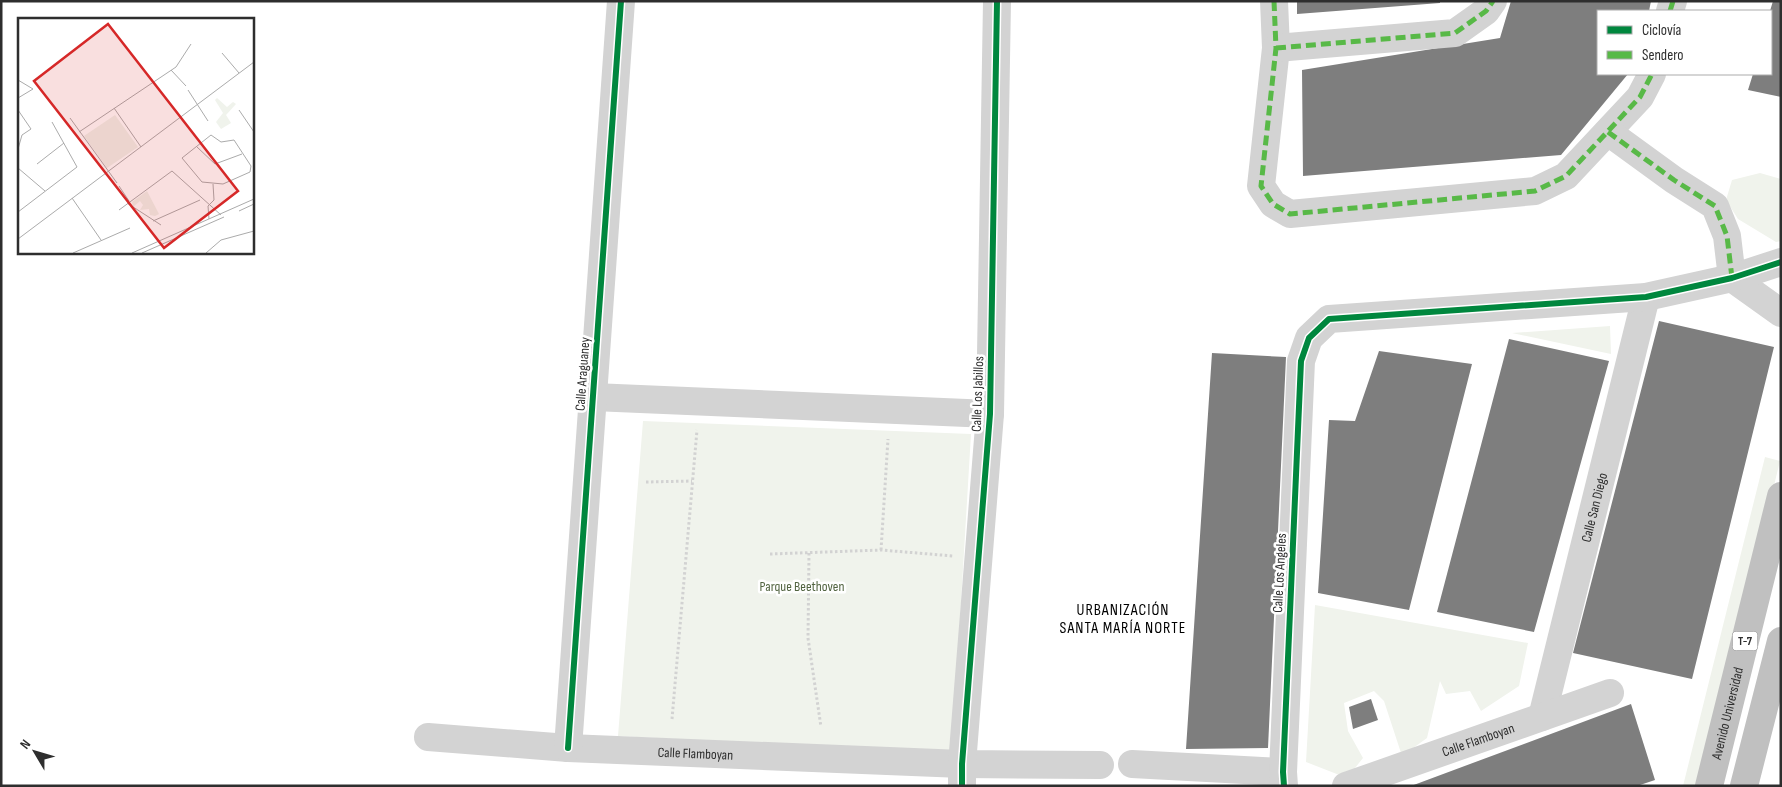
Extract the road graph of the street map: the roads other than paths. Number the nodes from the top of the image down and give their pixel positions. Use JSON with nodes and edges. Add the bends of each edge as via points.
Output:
{"nodes":[{"id":1,"x":621,"y":1,"type":"edge"},
{"id":2,"x":997,"y":1,"type":"edge"},
{"id":3,"x":1274,"y":1,"type":"edge"},
{"id":4,"x":1493,"y":1,"type":"edge"},
{"id":5,"x":1276,"y":48,"type":"junction"},
{"id":6,"x":1651,"y":75,"type":"edge"},
{"id":7,"x":1608,"y":132,"type":"junction"},
{"id":8,"x":1781,"y":262,"type":"edge"},
{"id":9,"x":1732,"y":278,"type":"junction"},
{"id":10,"x":1646,"y":297,"type":"junction"},
{"id":11,"x":1781,"y":313,"type":"edge"},
{"id":12,"x":593,"y":397,"type":"junction"},
{"id":13,"x":990,"y":414,"type":"junction"},
{"id":14,"x":1781,"y":496,"type":"edge"},
{"id":15,"x":1781,"y":641,"type":"edge"},
{"id":16,"x":1610,"y":693,"type":"dead end"},
{"id":17,"x":1542,"y":717,"type":"junction"},
{"id":18,"x":428,"y":737,"type":"dead end"},
{"id":19,"x":568,"y":748,"type":"junction"},
{"id":20,"x":1132,"y":764,"type":"dead end"},
{"id":21,"x":1100,"y":765,"type":"dead end"},
{"id":22,"x":962,"y":775,"type":"edge"},
{"id":23,"x":1284,"y":779,"type":"edge"},
{"id":24,"x":1346,"y":786,"type":"edge"},
{"id":25,"x":1709,"y":786,"type":"edge"},
{"id":26,"x":1744,"y":786,"type":"edge"}],
"edges":[{"from":1,"to":12,"type":"street","name":"Calle Araguaney"},
{"from":2,"to":13,"type":"street","name":"Calle Los Jabillos"},
{"from":3,"to":5,"type":"street"},
{"from":4,"to":5,"type":"street","via":[[1486,12],[1455,33]]},
{"from":5,"to":7,"type":"street","via":[[1261,186],[1273,204],[1290,214],[1535,191],[1566,176]]},
{"from":6,"to":7,"type":"street","via":[[1640,97]]},
{"from":7,"to":9,"type":"street","via":[[1715,206],[1727,236]]},
{"from":8,"to":9,"type":"street","name":"Calle Los Angeles"},
{"from":9,"to":10,"type":"street","name":"Calle Los Angeles"},
{"from":9,"to":11,"type":"street"},
{"from":10,"to":17,"type":"street","name":"Calle San Diego"},
{"from":10,"to":23,"type":"street","name":"Calle Los Angeles","via":[[1329,319],[1309,338],[1301,361]]},
{"from":12,"to":13,"type":"street"},
{"from":12,"to":19,"type":"street","name":"Calle Araguaney"},
{"from":13,"to":22,"type":"street","name":"Calle Los Jabillos"},
{"from":14,"to":25,"type":"highway","name":"Avenido Universidad","number":"T-7"},
{"from":15,"to":26,"type":"highway","number":"T-7"},
{"from":16,"to":17,"type":"street","name":"Calle Flamboyan"},
{"from":17,"to":24,"type":"street","name":"Calle Flamboyan"},
{"from":18,"to":19,"type":"street","name":"Calle Flamboyan"},
{"from":19,"to":22,"type":"street","name":"Calle Flamboyan"},
{"from":20,"to":23,"type":"street"},
{"from":21,"to":22,"type":"street","name":"Calle Flamboyan"}]}
